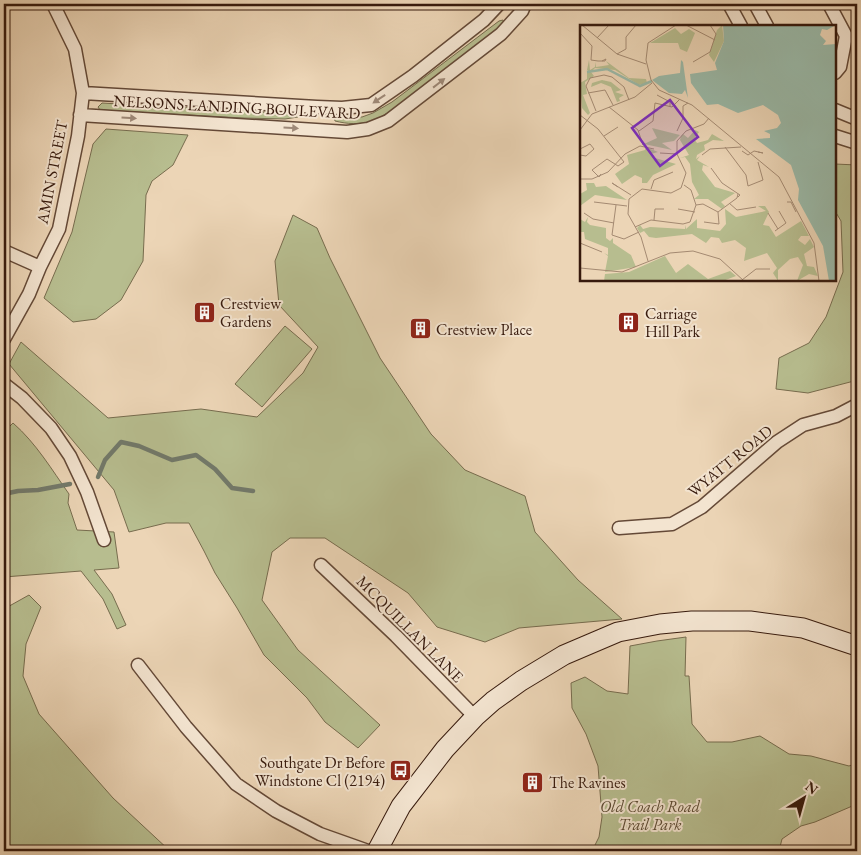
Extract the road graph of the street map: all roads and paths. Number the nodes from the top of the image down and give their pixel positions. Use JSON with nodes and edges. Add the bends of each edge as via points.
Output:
{"nodes":[{"id":1,"x":53,"y":4,"type":"edge"},
{"id":2,"x":499,"y":4,"type":"edge"},
{"id":3,"x":525,"y":4,"type":"edge"},
{"id":4,"x":729,"y":4,"type":"edge"},
{"id":5,"x":755,"y":4,"type":"edge"},
{"id":6,"x":829,"y":4,"type":"edge"},
{"id":7,"x":740,"y":25,"type":"edge"},
{"id":8,"x":766,"y":25,"type":"edge"},
{"id":9,"x":836,"y":72,"type":"edge"},
{"id":10,"x":83,"y":93,"type":"junction"},
{"id":11,"x":836,"y":110,"type":"edge"},
{"id":12,"x":80,"y":115,"type":"junction"},
{"id":13,"x":857,"y":119,"type":"edge"},
{"id":14,"x":836,"y":136,"type":"edge"},
{"id":15,"x":857,"y":143,"type":"edge"},
{"id":16,"x":4,"y":251,"type":"edge"},
{"id":17,"x":40,"y":267,"type":"junction"},
{"id":18,"x":4,"y":339,"type":"edge"},
{"id":19,"x":4,"y":384,"type":"edge"},
{"id":20,"x":857,"y":405,"type":"edge"},
{"id":21,"x":620,"y":528,"type":"dead end"},
{"id":22,"x":104,"y":540,"type":"dead end"},
{"id":23,"x":321,"y":565,"type":"dead end"},
{"id":24,"x":857,"y":646,"type":"edge"},
{"id":25,"x":138,"y":665,"type":"dead end"},
{"id":26,"x":475,"y":717,"type":"junction"},
{"id":27,"x":368,"y":851,"type":"edge"},
{"id":28,"x":377,"y":851,"type":"edge"}],
"edges":[{"from":1,"to":10,"type":"street","name":"AMIN STREET","via":[[75,49]]},
{"from":2,"to":10,"type":"street","name":"NELSONS LANDING BOULEVARD","one_way":true,"via":[[435,60],[371,105],[317,108]]},
{"from":12,"to":3,"type":"street","name":"NELSONS LANDING BOULEVARD","one_way":true,"via":[[347,132],[368,129],[388,122],[502,34]]},
{"from":4,"to":7,"type":"street"},
{"from":5,"to":8,"type":"street"},
{"from":6,"to":9,"type":"street","via":[[846,36],[840,67]]},
{"from":10,"to":12,"type":"street","name":"AMIN STREET"},
{"from":11,"to":13,"type":"street"},
{"from":12,"to":17,"type":"street","name":"AMIN STREET","via":[[59,229]]},
{"from":14,"to":15,"type":"street"},
{"from":16,"to":17,"type":"street"},
{"from":17,"to":18,"type":"street","name":"AMIN STREET"},
{"from":19,"to":22,"type":"street","via":[[51,428],[70,456]]},
{"from":20,"to":21,"type":"street","name":"WYATT ROAD","via":[[836,416],[803,425],[777,442],[702,507],[672,524]]},
{"from":23,"to":26,"type":"street","name":"MCQUILLAN LANE"},
{"from":24,"to":26,"type":"street","via":[[803,628],[750,622],[660,624],[618,632],[564,655],[521,681]]},
{"from":25,"to":27,"type":"street","via":[[236,784],[276,811],[320,834]]},
{"from":26,"to":28,"type":"street","via":[[401,806]]}]}
